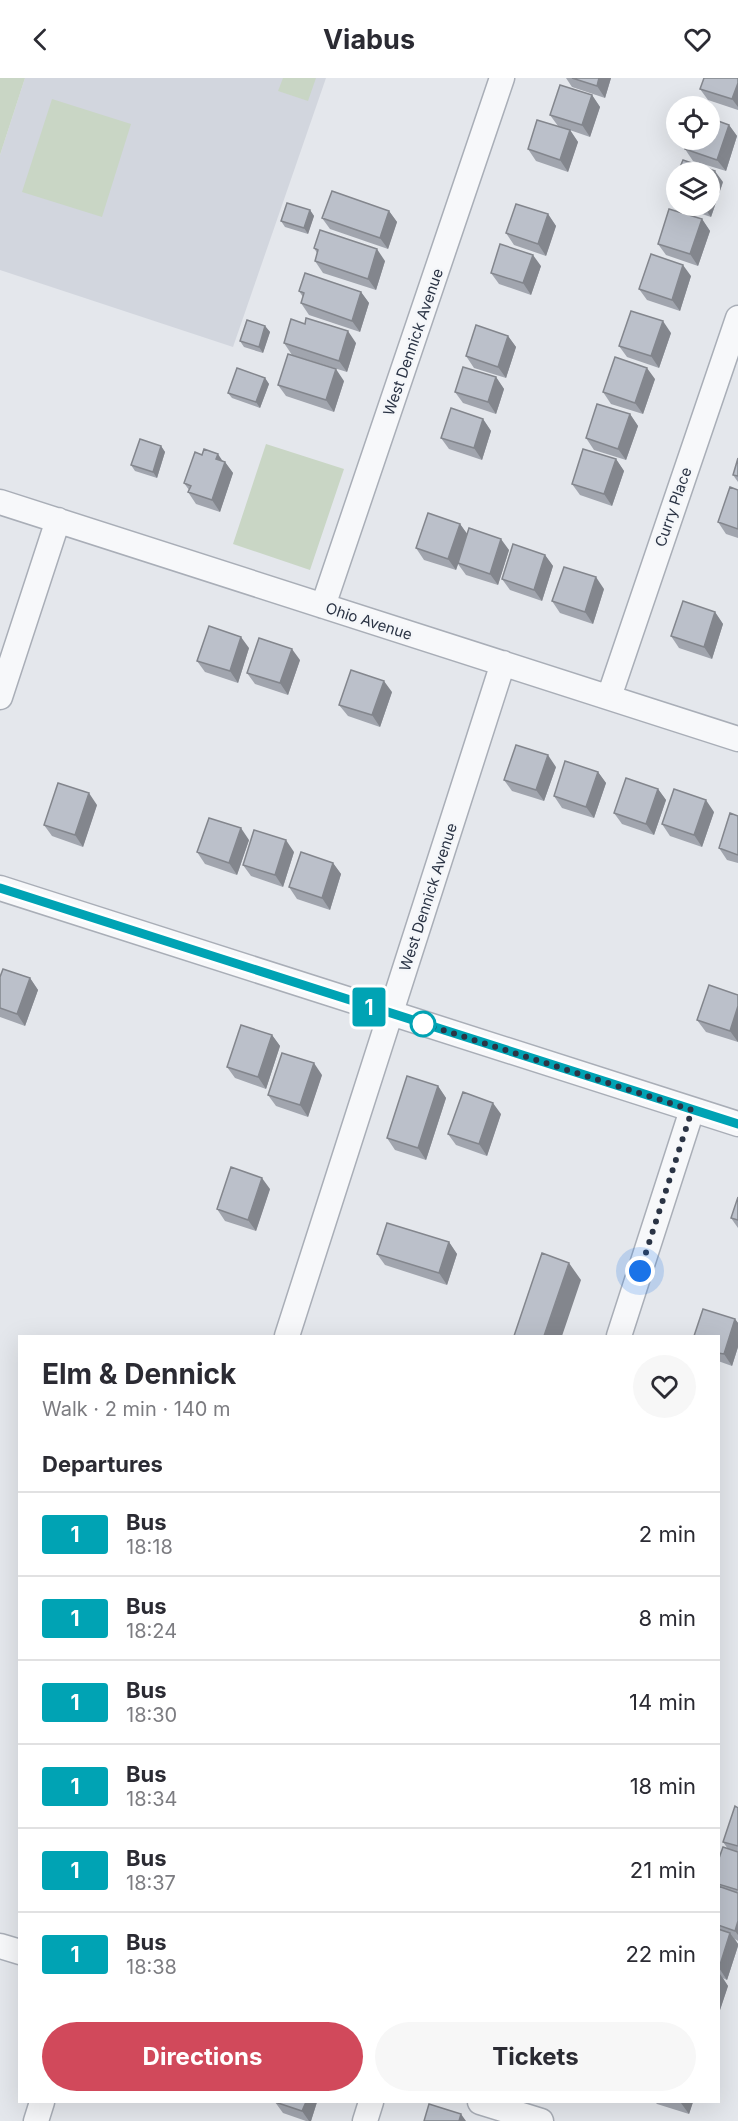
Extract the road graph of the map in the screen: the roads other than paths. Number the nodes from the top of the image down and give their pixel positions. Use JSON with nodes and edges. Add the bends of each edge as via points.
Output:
{"nodes":[{"id":1,"x":502,"y":78,"type":"edge"},
{"id":2,"x":738,"y":318,"type":"edge"},
{"id":3,"x":0,"y":502,"type":"edge"},
{"id":4,"x":58,"y":520,"type":"junction"},
{"id":5,"x":323,"y":606,"type":"junction"},
{"id":6,"x":503,"y":663,"type":"junction"},
{"id":7,"x":0,"y":697,"type":"edge"},
{"id":8,"x":609,"y":697,"type":"junction"},
{"id":9,"x":738,"y":739,"type":"edge"},
{"id":10,"x":0,"y":888,"type":"edge"},
{"id":11,"x":391,"y":1014,"type":"junction"},
{"id":12,"x":692,"y":1110,"type":"junction"},
{"id":13,"x":738,"y":1124,"type":"edge"},
{"id":14,"x":286,"y":1335,"type":"edge"},
{"id":15,"x":619,"y":1335,"type":"edge"},
{"id":16,"x":0,"y":1946,"type":"edge"},
{"id":17,"x":18,"y":1951,"type":"edge"},
{"id":18,"x":42,"y":2103,"type":"edge"},
{"id":19,"x":371,"y":2103,"type":"edge"},
{"id":20,"x":483,"y":2103,"type":"edge"},
{"id":21,"x":36,"y":2121,"type":"edge"},
{"id":22,"x":365,"y":2121,"type":"edge"},
{"id":23,"x":541,"y":2121,"type":"edge"}],
"edges":[{"from":1,"to":5,"type":"street","name":"West Dennick Avenue"},
{"from":2,"to":8,"type":"street","name":"Curry Place"},
{"from":3,"to":4,"type":"street","name":"Ohio Avenue"},
{"from":4,"to":5,"type":"street","name":"Ohio Avenue"},
{"from":4,"to":7,"type":"street"},
{"from":5,"to":6,"type":"street","name":"Ohio Avenue"},
{"from":6,"to":8,"type":"street","name":"Ohio Avenue"},
{"from":6,"to":11,"type":"street","name":"West Dennick Avenue"},
{"from":8,"to":9,"type":"street","name":"Ohio Avenue"},
{"from":10,"to":11,"type":"street"},
{"from":11,"to":12,"type":"street"},
{"from":11,"to":14,"type":"street","name":"West Dennick Avenue"},
{"from":12,"to":13,"type":"street"},
{"from":12,"to":15,"type":"street"},
{"from":16,"to":17,"type":"street"},
{"from":18,"to":21,"type":"street"},
{"from":19,"to":22,"type":"street"},
{"from":20,"to":23,"type":"street"}]}
